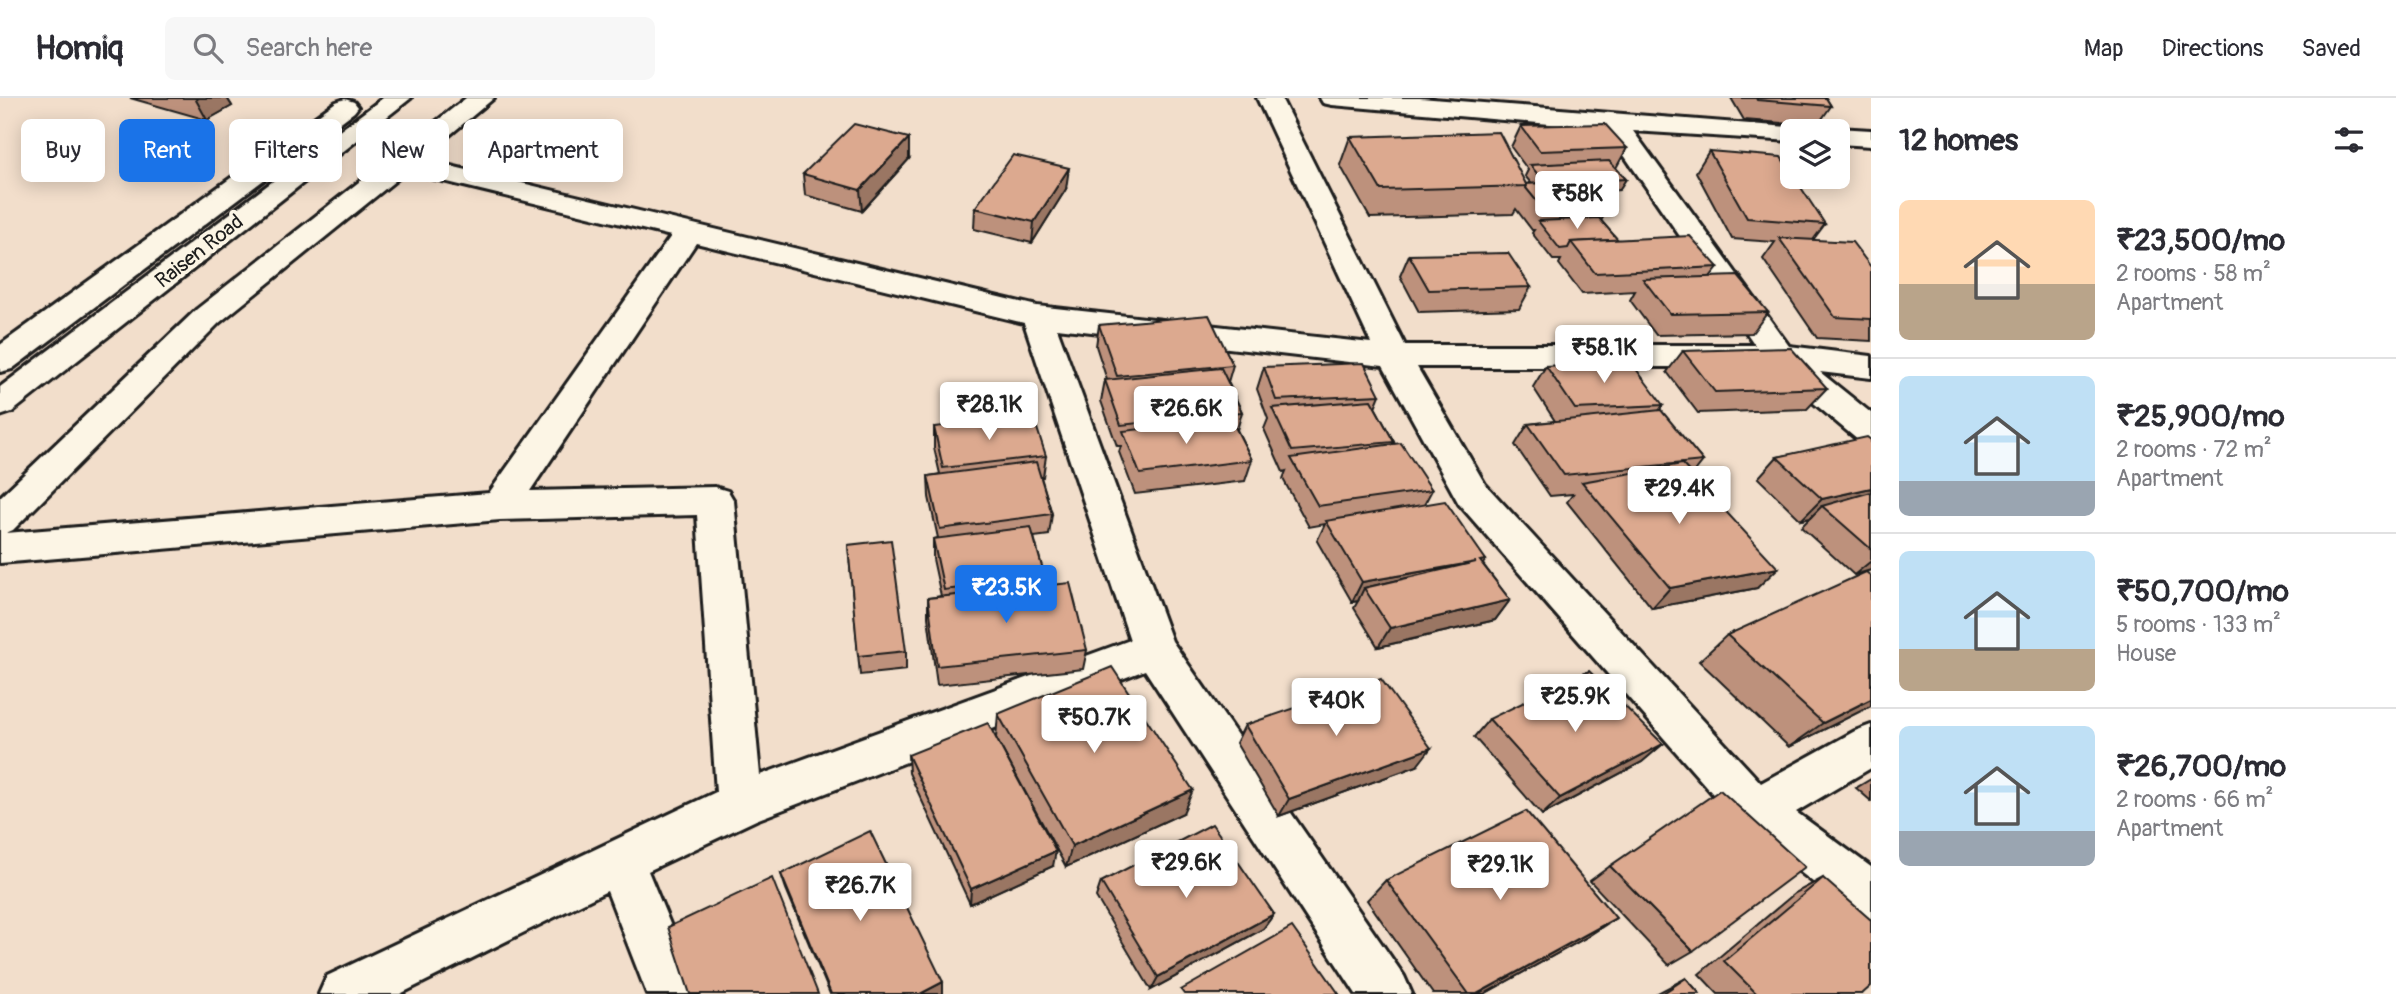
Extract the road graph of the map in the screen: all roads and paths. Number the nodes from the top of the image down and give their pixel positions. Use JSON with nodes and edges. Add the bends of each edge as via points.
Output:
{"nodes":[{"id":1,"x":356,"y":98,"type":"edge"},
{"id":2,"x":399,"y":98,"type":"edge"},
{"id":3,"x":482,"y":98,"type":"edge"},
{"id":4,"x":1269,"y":98,"type":"edge"},
{"id":5,"x":1332,"y":98,"type":"edge"},
{"id":6,"x":1614,"y":122,"type":"junction"},
{"id":7,"x":449,"y":125,"type":"edge"},
{"id":8,"x":1780,"y":132,"type":"edge"},
{"id":9,"x":1850,"y":137,"type":"edge"},
{"id":10,"x":1871,"y":138,"type":"edge"},
{"id":11,"x":449,"y":175,"type":"edge"},
{"id":12,"x":378,"y":182,"type":"edge"},
{"id":13,"x":687,"y":234,"type":"junction"},
{"id":14,"x":1037,"y":316,"type":"junction"},
{"id":15,"x":1394,"y":356,"type":"junction"},
{"id":16,"x":1779,"y":356,"type":"junction"},
{"id":17,"x":0,"y":361,"type":"edge"},
{"id":18,"x":1871,"y":367,"type":"edge"},
{"id":19,"x":0,"y":404,"type":"edge"},
{"id":20,"x":1871,"y":432,"type":"edge"},
{"id":21,"x":500,"y":506,"type":"junction"},
{"id":22,"x":0,"y":520,"type":"edge"},
{"id":23,"x":0,"y":548,"type":"edge"},
{"id":24,"x":1154,"y":649,"type":"junction"},
{"id":25,"x":1871,"y":745,"type":"edge"},
{"id":26,"x":740,"y":804,"type":"junction"},
{"id":27,"x":1756,"y":810,"type":"junction"},
{"id":28,"x":619,"y":860,"type":"junction"},
{"id":29,"x":1871,"y":897,"type":"edge"},
{"id":30,"x":345,"y":994,"type":"edge"},
{"id":31,"x":673,"y":994,"type":"edge"},
{"id":32,"x":1386,"y":994,"type":"edge"}],
"edges":[{"from":1,"to":17,"type":"street","name":"Raisen Road"},
{"from":2,"to":19,"type":"street","name":"Raisen Road"},
{"from":3,"to":7,"type":"street"},
{"from":4,"to":15,"type":"street"},
{"from":5,"to":6,"type":"street"},
{"from":6,"to":8,"type":"street"},
{"from":6,"to":16,"type":"street"},
{"from":9,"to":10,"type":"street"},
{"from":11,"to":13,"type":"street"},
{"from":12,"to":22,"type":"street","via":[[208,316]]},
{"from":13,"to":14,"type":"street"},
{"from":13,"to":21,"type":"street"},
{"from":14,"to":15,"type":"street"},
{"from":14,"to":24,"type":"street"},
{"from":15,"to":16,"type":"street"},
{"from":15,"to":27,"type":"street","via":[[1472,494]]},
{"from":16,"to":18,"type":"street"},
{"from":16,"to":20,"type":"street"},
{"from":21,"to":23,"type":"street"},
{"from":21,"to":26,"type":"street","via":[[715,501]]},
{"from":24,"to":26,"type":"street"},
{"from":24,"to":32,"type":"street"},
{"from":25,"to":27,"type":"street"},
{"from":26,"to":28,"type":"street"},
{"from":27,"to":29,"type":"street"},
{"from":28,"to":30,"type":"street"},
{"from":28,"to":31,"type":"street"}]}
